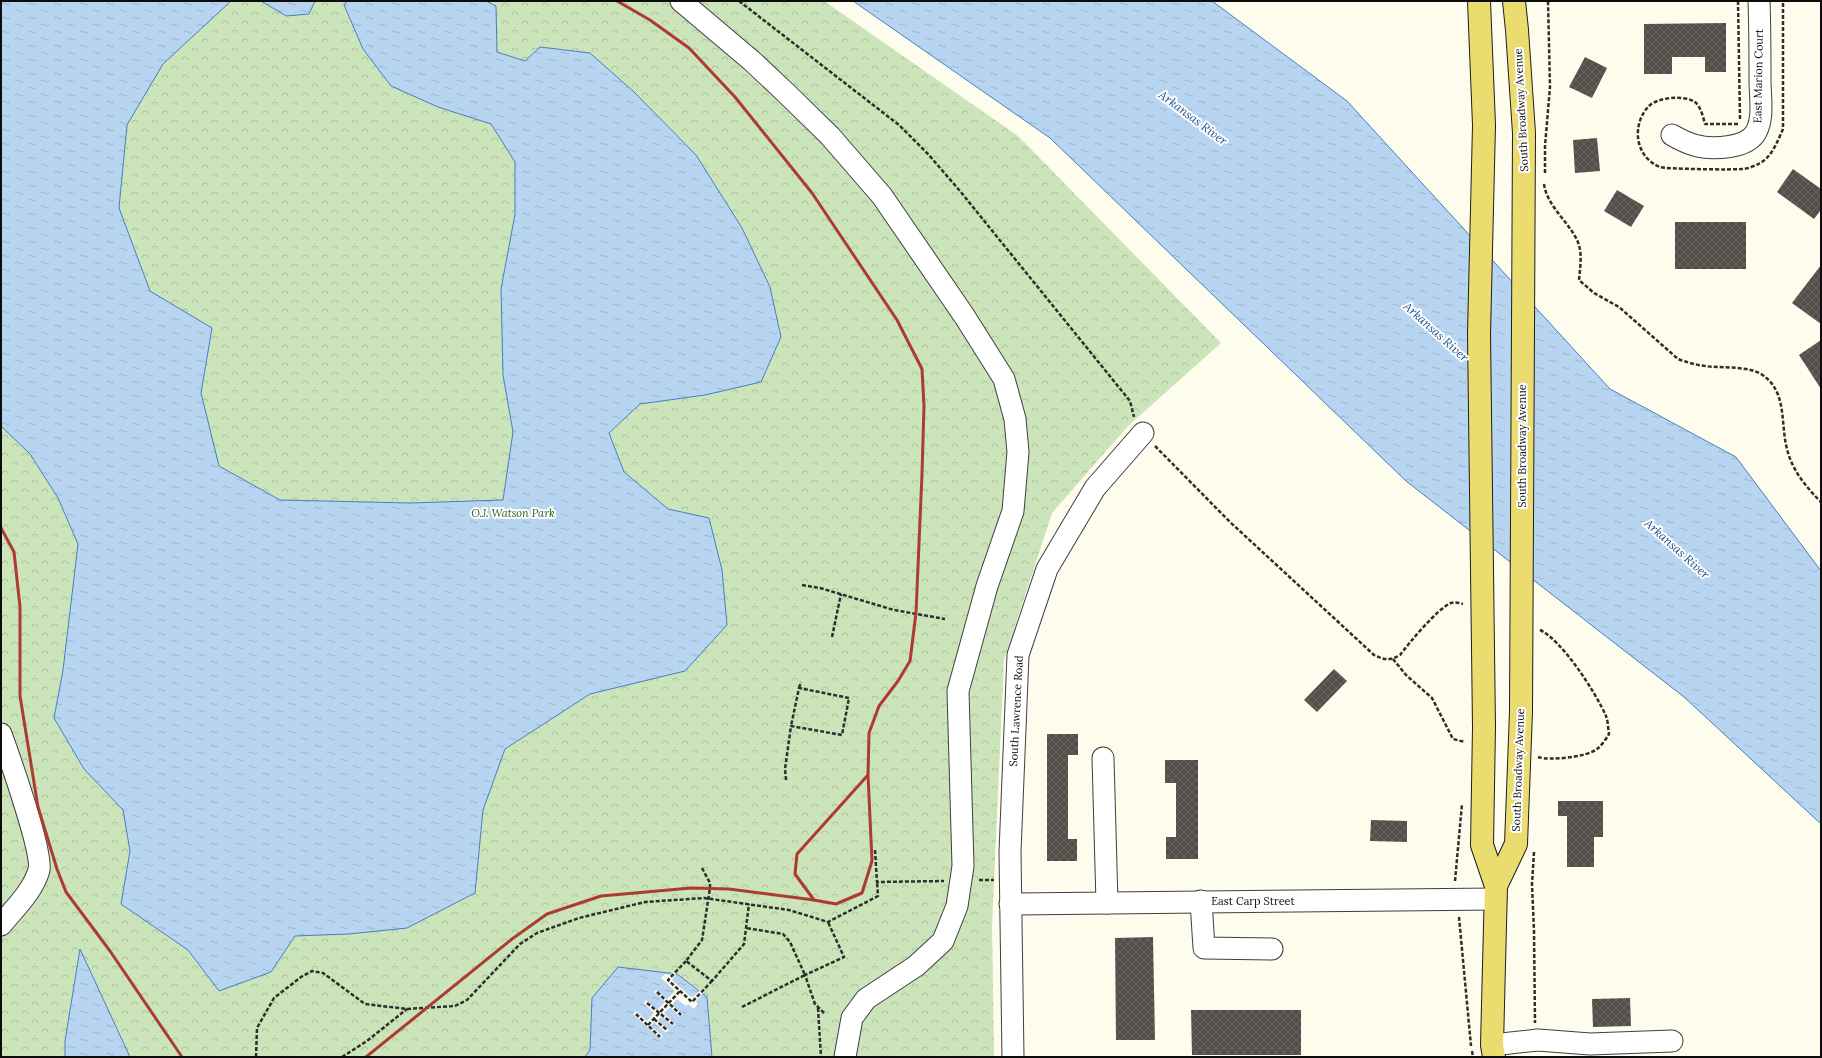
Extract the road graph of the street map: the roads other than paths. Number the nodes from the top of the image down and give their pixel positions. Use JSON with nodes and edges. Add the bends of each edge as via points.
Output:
{"nodes":[{"id":1,"x":681,"y":1,"type":"edge"},
{"id":2,"x":1479,"y":1,"type":"edge"},
{"id":3,"x":1514,"y":1,"type":"edge"},
{"id":4,"x":1759,"y":1,"type":"edge"},
{"id":5,"x":1672,"y":135,"type":"dead end"},
{"id":6,"x":1143,"y":433,"type":"road end"},
{"id":7,"x":1,"y":734,"type":"edge"},
{"id":8,"x":1103,"y":758,"type":"dead end"},
{"id":9,"x":1496,"y":893,"type":"junction"},
{"id":10,"x":1201,"y":901,"type":"junction"},
{"id":11,"x":1107,"y":903,"type":"junction"},
{"id":12,"x":1010,"y":904,"type":"junction"},
{"id":13,"x":1,"y":925,"type":"edge"},
{"id":14,"x":1272,"y":949,"type":"dead end"},
{"id":15,"x":1672,"y":1041,"type":"dead end"},
{"id":16,"x":1493,"y":1051,"type":"edge"},
{"id":17,"x":845,"y":1057,"type":"edge"},
{"id":18,"x":1013,"y":1057,"type":"edge"}],
"edges":[{"from":1,"to":17,"type":"street","via":[[752,60],[830,136],[882,196],[966,316],[1004,379],[1015,419],[1018,452],[1013,511],[987,586],[958,691],[963,866],[957,906],[943,941],[916,966],[866,999],[852,1018]]},
{"from":2,"to":9,"type":"main road","name":"South Broadway Avenue","bridge":true,"via":[[1484,125],[1479,334],[1482,845]]},
{"from":3,"to":9,"type":"main road","name":"South Broadway Avenue","bridge":true,"via":[[1524,133],[1521,712],[1516,844]]},
{"from":4,"to":5,"type":"street","name":"East Marion Court","via":[[1760,123],[1756,133],[1739,144],[1715,148],[1694,145]]},
{"from":6,"to":12,"type":"street","name":"South Lawrence Road","via":[[1095,488],[1047,569],[1018,655]]},
{"from":7,"to":13,"type":"street","via":[[36,846],[40,868],[33,886]]},
{"from":8,"to":11,"type":"street"},
{"from":9,"to":10,"type":"street","name":"East Carp Street"},
{"from":9,"to":16,"type":"main road","name":"South Broadway Avenue"},
{"from":10,"to":11,"type":"street","name":"East Carp Street"},
{"from":10,"to":14,"type":"street","via":[[1204,948]]},
{"from":11,"to":12,"type":"street","name":"East Carp Street"},
{"from":12,"to":18,"type":"street","name":"South Lawrence Road"},
{"from":15,"to":16,"type":"street","via":[[1590,1044],[1535,1040]]}]}
